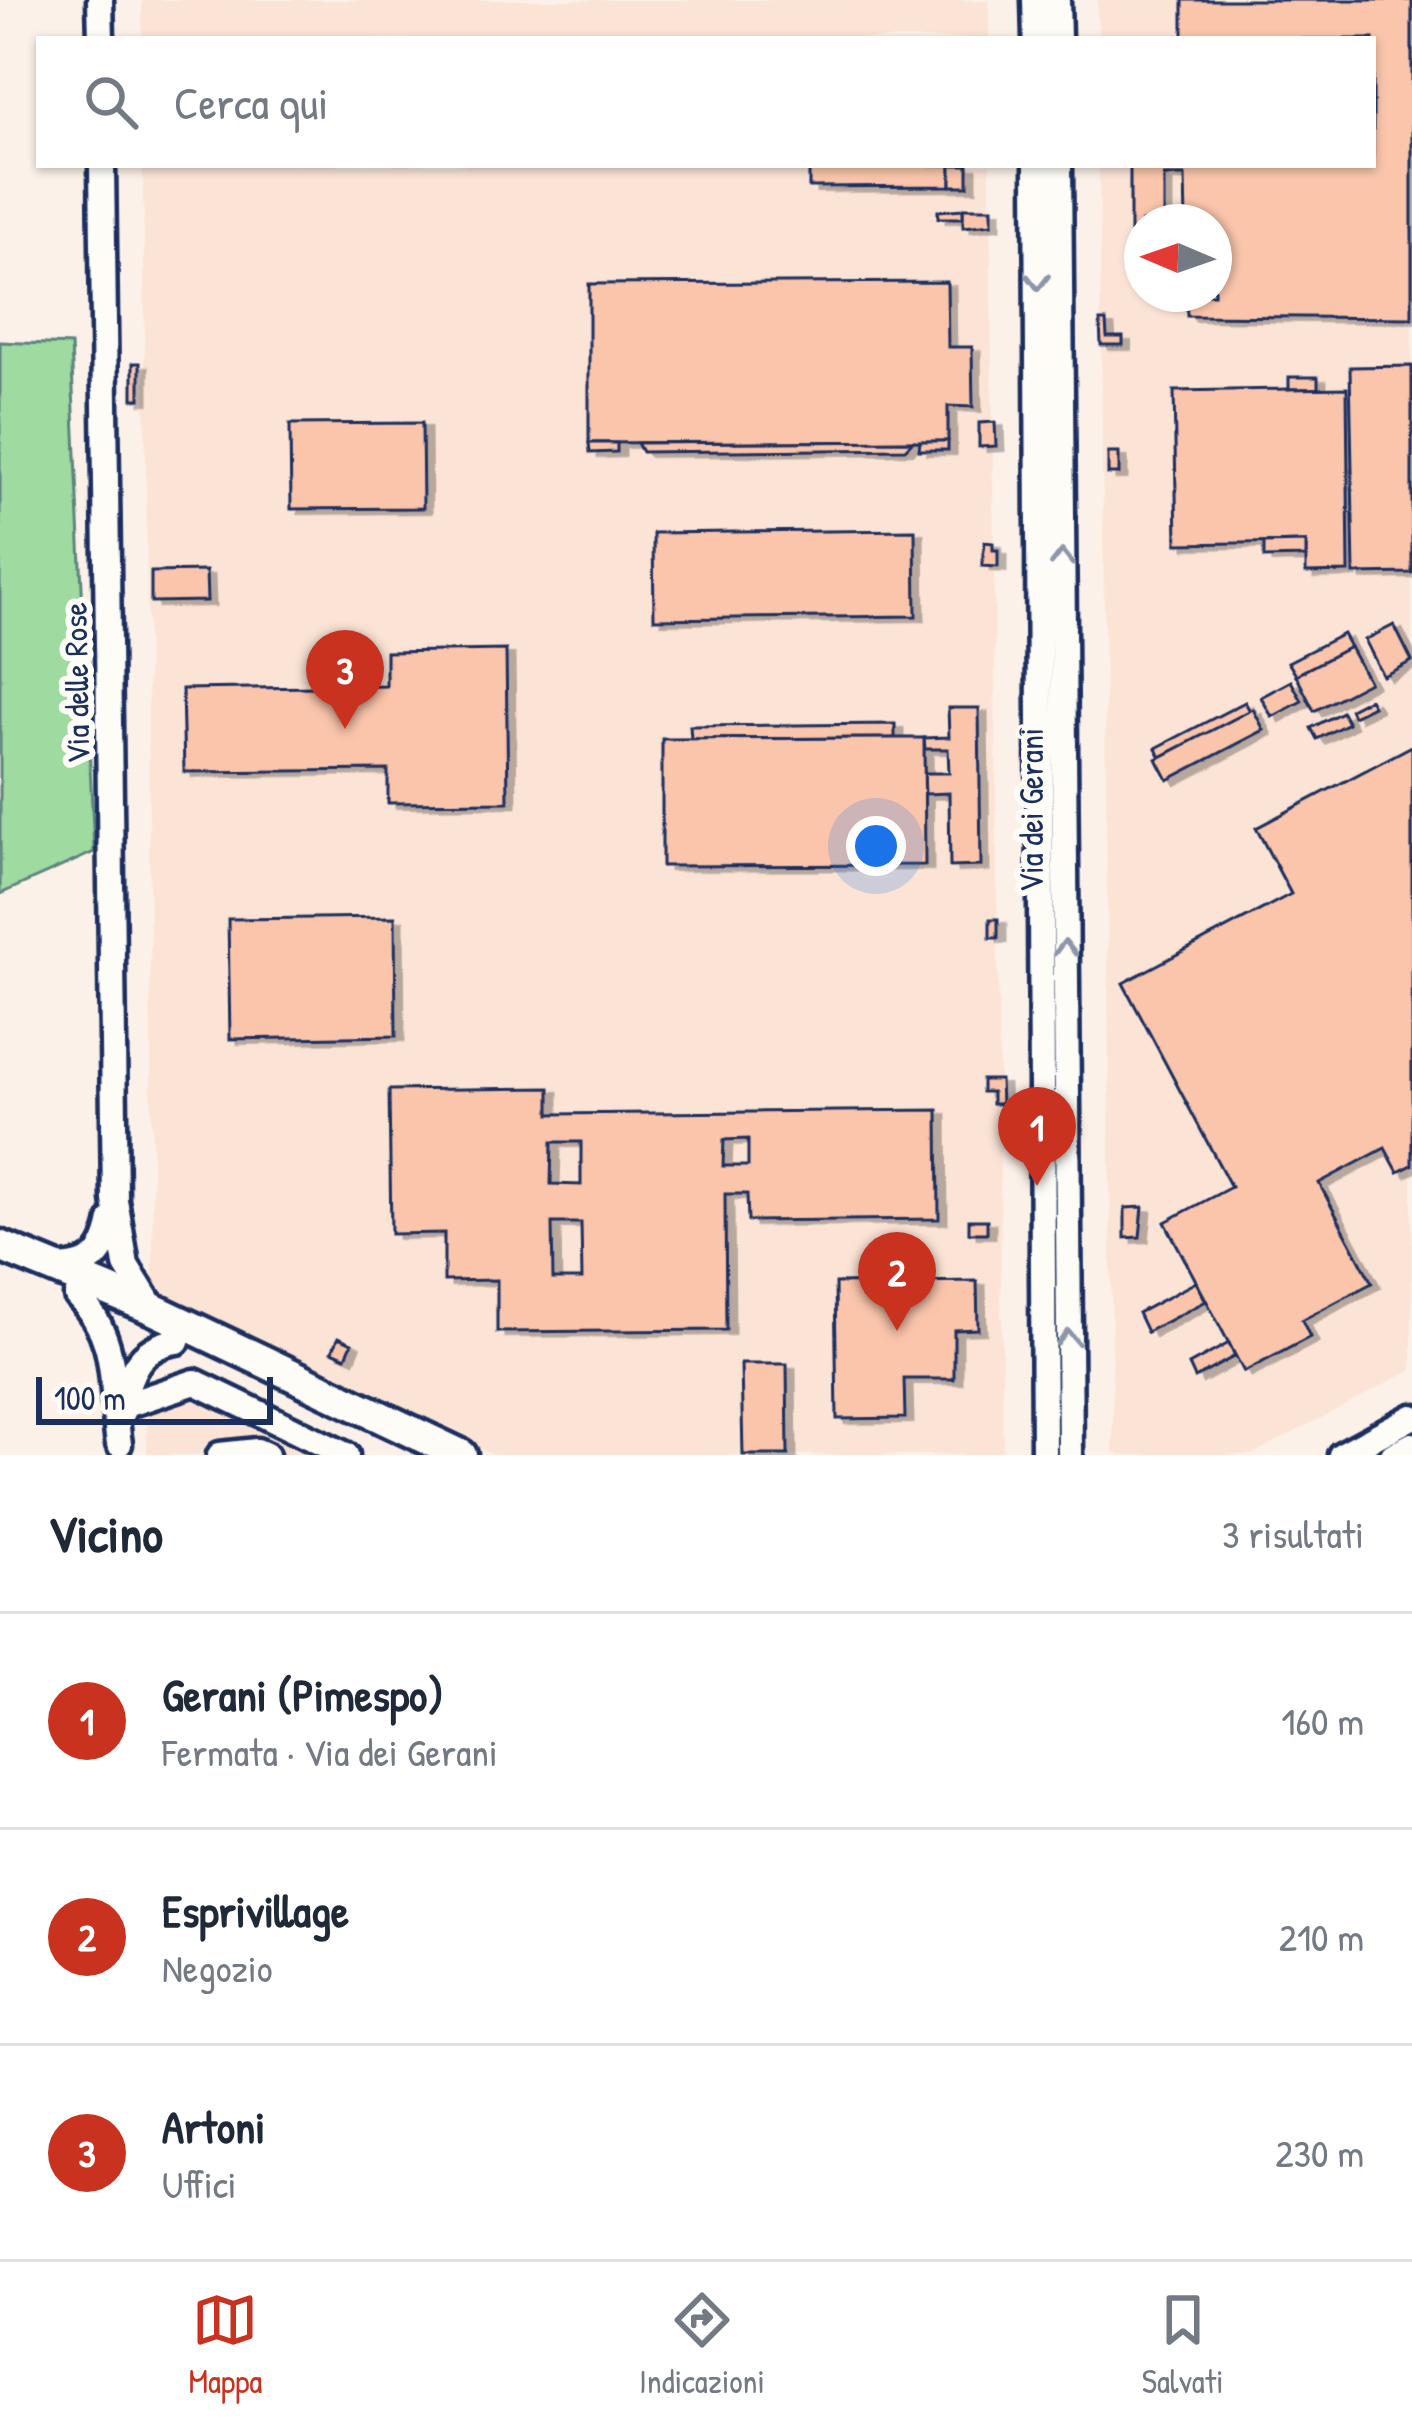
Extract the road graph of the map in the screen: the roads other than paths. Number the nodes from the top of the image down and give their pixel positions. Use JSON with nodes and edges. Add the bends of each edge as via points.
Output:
{"nodes":[{"id":1,"x":100,"y":0,"type":"edge"},
{"id":2,"x":1035,"y":0,"type":"edge"},
{"id":3,"x":1058,"y":0,"type":"edge"},
{"id":4,"x":100,"y":36,"type":"edge"},
{"id":5,"x":1036,"y":36,"type":"edge"},
{"id":6,"x":1058,"y":36,"type":"edge"},
{"id":7,"x":102,"y":168,"type":"edge"},
{"id":8,"x":1037,"y":168,"type":"edge"},
{"id":9,"x":1059,"y":168,"type":"edge"},
{"id":10,"x":115,"y":1200,"type":"junction"},
{"id":11,"x":0,"y":1246,"type":"edge"},
{"id":12,"x":0,"y":1265,"type":"edge"},
{"id":13,"x":58,"y":1268,"type":"junction"},
{"id":14,"x":77,"y":1296,"type":"junction"},
{"id":15,"x":154,"y":1309,"type":"junction"},
{"id":16,"x":176,"y":1341,"type":"junction"},
{"id":17,"x":123,"y":1406,"type":"junction"},
{"id":18,"x":1412,"y":1417,"type":"edge"},
{"id":19,"x":1412,"y":1445,"type":"edge"},
{"id":20,"x":119,"y":1450,"type":"edge"},
{"id":21,"x":220,"y":1455,"type":"edge"},
{"id":22,"x":266,"y":1455,"type":"edge"},
{"id":23,"x":346,"y":1455,"type":"edge"},
{"id":24,"x":417,"y":1455,"type":"edge"},
{"id":25,"x":460,"y":1455,"type":"edge"},
{"id":26,"x":1044,"y":1455,"type":"edge"},
{"id":27,"x":1070,"y":1455,"type":"edge"},
{"id":28,"x":1340,"y":1455,"type":"edge"},
{"id":29,"x":1393,"y":1455,"type":"edge"}],
"edges":[{"from":1,"to":4,"type":"street"},
{"from":2,"to":5,"type":"street"},
{"from":3,"to":6,"type":"street"},
{"from":7,"to":10,"type":"street","name":"Via delle Rose"},
{"from":8,"to":26,"type":"street","name":"Via dei Gerani","one_way":true},
{"from":27,"to":9,"type":"street","name":"Via dei Gerani","one_way":true},
{"from":10,"to":13,"type":"street","via":[[96,1261]]},
{"from":10,"to":15,"type":"street","via":[[126,1265]]},
{"from":11,"to":13,"type":"main road"},
{"from":12,"to":14,"type":"main road"},
{"from":13,"to":15,"type":"main road"},
{"from":14,"to":16,"type":"main road"},
{"from":14,"to":20,"type":"street","via":[[106,1333]]},
{"from":15,"to":25,"type":"main road"},
{"from":16,"to":17,"type":"street","via":[[145,1351]]},
{"from":16,"to":24,"type":"main road"},
{"from":17,"to":20,"type":"street"},
{"from":17,"to":23,"type":"street","via":[[195,1382]]},
{"from":18,"to":28,"type":"street"},
{"from":19,"to":29,"type":"street"},
{"from":21,"to":22,"type":"street"}]}
